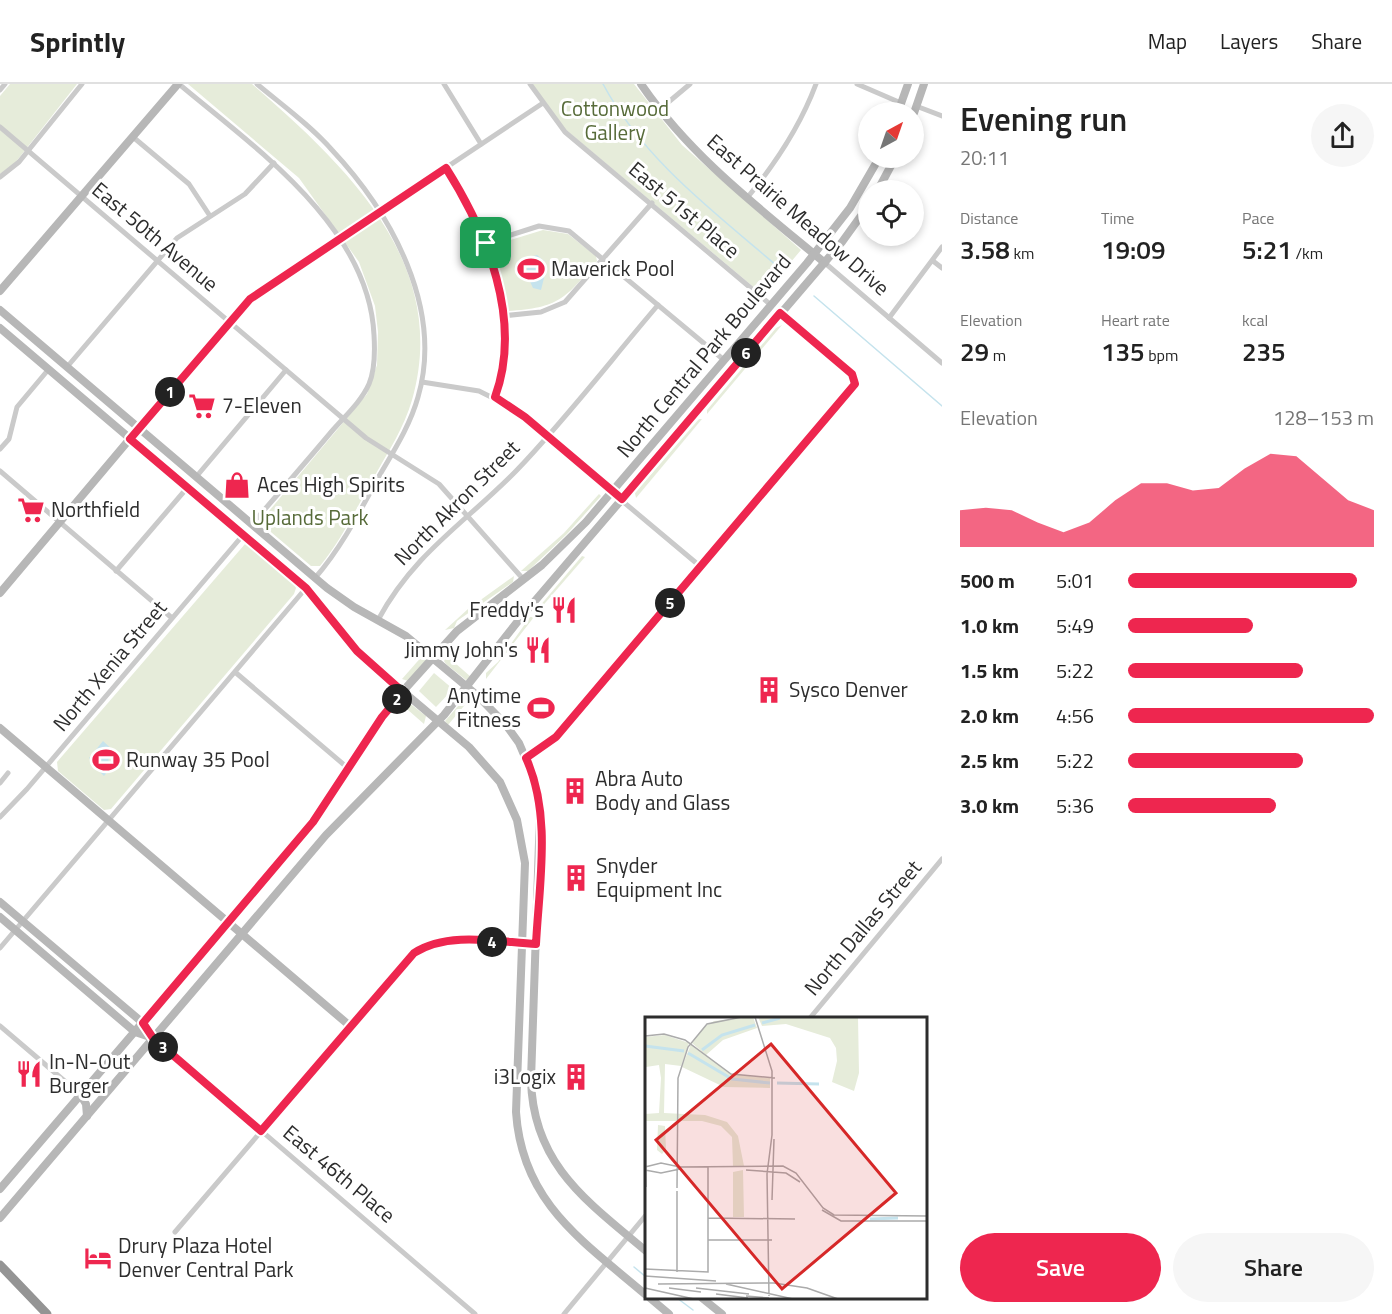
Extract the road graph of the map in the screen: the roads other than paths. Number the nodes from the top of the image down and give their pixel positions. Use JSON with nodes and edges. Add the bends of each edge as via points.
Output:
{"nodes":[{"id":1,"x":5,"y":84,"type":"edge"},
{"id":2,"x":82,"y":84,"type":"edge"},
{"id":3,"x":178,"y":84,"type":"edge"},
{"id":4,"x":256,"y":84,"type":"edge"},
{"id":5,"x":444,"y":84,"type":"edge"},
{"id":6,"x":530,"y":84,"type":"edge"},
{"id":7,"x":641,"y":84,"type":"edge"},
{"id":8,"x":690,"y":84,"type":"edge"},
{"id":9,"x":816,"y":84,"type":"edge"},
{"id":10,"x":857,"y":84,"type":"edge"},
{"id":11,"x":908,"y":84,"type":"edge"},
{"id":12,"x":924,"y":84,"type":"edge"},
{"id":13,"x":0,"y":90,"type":"edge"},
{"id":14,"x":900,"y":102,"type":"edge"},
{"id":15,"x":902,"y":102,"type":"edge"},
{"id":16,"x":918,"y":102,"type":"edge"},
{"id":17,"x":543,"y":104,"type":"junction"},
{"id":18,"x":659,"y":110,"type":"junction"},
{"id":19,"x":924,"y":112,"type":"edge"},
{"id":20,"x":942,"y":116,"type":"edge"},
{"id":21,"x":0,"y":127,"type":"edge"},
{"id":22,"x":133,"y":137,"type":"junction"},
{"id":23,"x":481,"y":144,"type":"junction"},
{"id":24,"x":29,"y":151,"type":"junction"},
{"id":25,"x":274,"y":163,"type":"junction"},
{"id":26,"x":446,"y":168,"type":"junction"},
{"id":27,"x":873,"y":168,"type":"edge"},
{"id":28,"x":0,"y":177,"type":"edge"},
{"id":29,"x":82,"y":196,"type":"junction"},
{"id":30,"x":747,"y":198,"type":"junction"},
{"id":31,"x":652,"y":203,"type":"junction"},
{"id":32,"x":379,"y":213,"type":"junction"},
{"id":33,"x":210,"y":216,"type":"junction"},
{"id":34,"x":858,"y":219,"type":"edge"},
{"id":35,"x":339,"y":240,"type":"junction"},
{"id":36,"x":486,"y":243,"type":"junction"},
{"id":37,"x":942,"y":247,"type":"edge"},
{"id":38,"x":814,"y":254,"type":"junction"},
{"id":39,"x":604,"y":259,"type":"junction"},
{"id":40,"x":157,"y":261,"type":"junction"},
{"id":41,"x":933,"y":261,"type":"junction"},
{"id":42,"x":825,"y":263,"type":"junction"},
{"id":43,"x":942,"y":268,"type":"edge"},
{"id":44,"x":0,"y":291,"type":"edge"},
{"id":45,"x":658,"y":304,"type":"junction"},
{"id":46,"x":771,"y":305,"type":"junction"},
{"id":47,"x":0,"y":310,"type":"edge"},
{"id":48,"x":780,"y":313,"type":"junction"},
{"id":49,"x":502,"y":316,"type":"junction"},
{"id":50,"x":889,"y":318,"type":"junction"},
{"id":51,"x":230,"y":322,"type":"junction"},
{"id":52,"x":0,"y":328,"type":"edge"},
{"id":53,"x":724,"y":360,"type":"junction"},
{"id":54,"x":942,"y":363,"type":"edge"},
{"id":55,"x":67,"y":367,"type":"junction"},
{"id":56,"x":48,"y":370,"type":"junction"},
{"id":57,"x":286,"y":370,"type":"junction"},
{"id":58,"x":422,"y":382,"type":"junction"},
{"id":59,"x":495,"y":397,"type":"junction"},
{"id":60,"x":343,"y":418,"type":"junction"},
{"id":61,"x":139,"y":428,"type":"junction"},
{"id":62,"x":546,"y":436,"type":"junction"},
{"id":63,"x":130,"y":439,"type":"junction"},
{"id":64,"x":0,"y":449,"type":"edge"},
{"id":65,"x":392,"y":454,"type":"junction"},
{"id":66,"x":0,"y":471,"type":"edge"},
{"id":67,"x":196,"y":477,"type":"junction"},
{"id":68,"x":187,"y":488,"type":"junction"},
{"id":69,"x":613,"y":492,"type":"junction"},
{"id":70,"x":622,"y":499,"type":"junction"},
{"id":71,"x":467,"y":515,"type":"junction"},
{"id":72,"x":60,"y":522,"type":"junction"},
{"id":73,"x":252,"y":524,"type":"junction"},
{"id":74,"x":243,"y":535,"type":"junction"},
{"id":75,"x":701,"y":567,"type":"junction"},
{"id":76,"x":116,"y":571,"type":"junction"},
{"id":77,"x":315,"y":578,"type":"junction"},
{"id":78,"x":524,"y":580,"type":"junction"},
{"id":79,"x":306,"y":588,"type":"junction"},
{"id":80,"x":0,"y":593,"type":"edge"},
{"id":81,"x":172,"y":618,"type":"junction"},
{"id":82,"x":378,"y":620,"type":"junction"},
{"id":83,"x":434,"y":658,"type":"junction"},
{"id":84,"x":235,"y":672,"type":"junction"},
{"id":85,"x":468,"y":687,"type":"junction"},
{"id":86,"x":403,"y":692,"type":"junction"},
{"id":87,"x":438,"y":721,"type":"junction"},
{"id":88,"x":0,"y":728,"type":"edge"},
{"id":89,"x":526,"y":758,"type":"junction"},
{"id":90,"x":46,"y":767,"type":"junction"},
{"id":91,"x":349,"y":769,"type":"junction"},
{"id":92,"x":8,"y":773,"type":"dead end"},
{"id":93,"x":0,"y":783,"type":"edge"},
{"id":94,"x":1,"y":816,"type":"edge"},
{"id":95,"x":109,"y":820,"type":"junction"},
{"id":96,"x":942,"y":859,"type":"edge"},
{"id":97,"x":0,"y":902,"type":"edge"},
{"id":98,"x":0,"y":917,"type":"edge"},
{"id":99,"x":22,"y":921,"type":"junction"},
{"id":100,"x":229,"y":922,"type":"junction"},
{"id":101,"x":15,"y":930,"type":"junction"},
{"id":102,"x":243,"y":932,"type":"junction"},
{"id":103,"x":522,"y":943,"type":"junction"},
{"id":104,"x":536,"y":944,"type":"junction"},
{"id":105,"x":0,"y":948,"type":"edge"},
{"id":106,"x":811,"y":1017,"type":"edge"},
{"id":107,"x":143,"y":1023,"type":"junction"},
{"id":108,"x":0,"y":1026,"type":"edge"},
{"id":109,"x":350,"y":1026,"type":"junction"},
{"id":110,"x":135,"y":1032,"type":"junction"},
{"id":111,"x":153,"y":1038,"type":"junction"},
{"id":112,"x":81,"y":1096,"type":"junction"},
{"id":113,"x":87,"y":1116,"type":"junction"},
{"id":114,"x":261,"y":1131,"type":"junction"},
{"id":115,"x":0,"y":1189,"type":"edge"},
{"id":116,"x":645,"y":1216,"type":"edge"},
{"id":117,"x":0,"y":1218,"type":"edge"},
{"id":118,"x":175,"y":1232,"type":"dead end"},
{"id":119,"x":629,"y":1236,"type":"junction"},
{"id":120,"x":645,"y":1250,"type":"edge"},
{"id":121,"x":608,"y":1262,"type":"junction"},
{"id":122,"x":0,"y":1265,"type":"edge"},
{"id":123,"x":645,"y":1293,"type":"edge"},
{"id":124,"x":652,"y":1299,"type":"edge"},
{"id":125,"x":703,"y":1299,"type":"edge"},
{"id":126,"x":47,"y":1314,"type":"edge"},
{"id":127,"x":475,"y":1314,"type":"edge"},
{"id":128,"x":564,"y":1314,"type":"edge"},
{"id":129,"x":669,"y":1314,"type":"edge"},
{"id":130,"x":722,"y":1314,"type":"edge"}],
"edges":[{"from":1,"to":13,"type":"street"},
{"from":2,"to":24,"type":"street"},
{"from":3,"to":22,"type":"main road"},
{"from":3,"to":25,"type":"street"},
{"from":4,"to":32,"type":"street","via":[[332,150]]},
{"from":5,"to":23,"type":"street"},
{"from":6,"to":17,"type":"street","name":"East 51st Place"},
{"from":7,"to":18,"type":"main road","name":"East Prairie Meadow Drive"},
{"from":8,"to":18,"type":"street"},
{"from":9,"to":30,"type":"street","via":[[777,160]]},
{"from":10,"to":14,"type":"street"},
{"from":11,"to":15,"type":"main road"},
{"from":12,"to":16,"type":"main road"},
{"from":17,"to":23,"type":"street"},
{"from":17,"to":31,"type":"street","name":"East 51st Place","via":[[565,132]]},
{"from":18,"to":30,"type":"main road","name":"East Prairie Meadow Drive","via":[[693,150]]},
{"from":19,"to":20,"type":"street"},
{"from":21,"to":24,"type":"street","name":"East 50th Avenue"},
{"from":22,"to":29,"type":"main road"},
{"from":22,"to":33,"type":"street","via":[[189,184]]},
{"from":23,"to":26,"type":"street"},
{"from":24,"to":28,"type":"street"},
{"from":24,"to":29,"type":"street","name":"East 50th Avenue"},
{"from":25,"to":33,"type":"street","via":[[249,191]]},
{"from":25,"to":35,"type":"street","via":[[307,195]]},
{"from":26,"to":32,"type":"street"},
{"from":26,"to":36,"type":"street","via":[[474,214]]},
{"from":27,"to":38,"type":"main road","name":"North Central Park Boulevard"},
{"from":29,"to":40,"type":"street","name":"East 50th Avenue"},
{"from":29,"to":44,"type":"main road"},
{"from":30,"to":38,"type":"main road","name":"East Prairie Meadow Drive"},
{"from":31,"to":39,"type":"street"},
{"from":31,"to":46,"type":"street","name":"East 51st Place"},
{"from":32,"to":35,"type":"street"},
{"from":32,"to":58,"type":"street","via":[[410,266],[422,315]]},
{"from":33,"to":40,"type":"street","via":[[181,234]]},
{"from":34,"to":42,"type":"main road","name":"North Central Park Boulevard"},
{"from":35,"to":51,"type":"street","via":[[261,291]]},
{"from":35,"to":60,"type":"street","via":[[363,281],[371,308],[374,342],[368,386]]},
{"from":36,"to":39,"type":"street","via":[[524,229],[550,226],[577,236]]},
{"from":36,"to":49,"type":"street"},
{"from":37,"to":41,"type":"street"},
{"from":38,"to":42,"type":"main road","name":"East Prairie Meadow Drive"},
{"from":38,"to":46,"type":"main road","name":"North Central Park Boulevard"},
{"from":39,"to":45,"type":"street"},
{"from":39,"to":49,"type":"street","via":[[575,294],[559,306]]},
{"from":40,"to":51,"type":"street","name":"East 50th Avenue"},
{"from":40,"to":55,"type":"street"},
{"from":41,"to":43,"type":"street"},
{"from":41,"to":50,"type":"street"},
{"from":42,"to":48,"type":"main road","name":"North Central Park Boulevard"},
{"from":42,"to":50,"type":"street","name":"East Prairie Meadow Drive"},
{"from":45,"to":53,"type":"street"},
{"from":45,"to":62,"type":"street","name":"North Akron Street"},
{"from":46,"to":53,"type":"main road","name":"North Central Park Boulevard"},
{"from":47,"to":55,"type":"main road"},
{"from":48,"to":70,"type":"main road","name":"North Central Park Boulevard"},
{"from":48,"to":75,"type":"street","via":[[856,381]]},
{"from":49,"to":59,"type":"street","via":[[505,363]]},
{"from":50,"to":54,"type":"street","name":"East Prairie Meadow Drive"},
{"from":51,"to":57,"type":"street","name":"East 50th Avenue"},
{"from":51,"to":61,"type":"street"},
{"from":52,"to":56,"type":"main road"},
{"from":53,"to":69,"type":"main road","name":"North Central Park Boulevard"},
{"from":55,"to":61,"type":"main road"},
{"from":56,"to":63,"type":"main road"},
{"from":56,"to":64,"type":"street","via":[[17,407],[9,439]]},
{"from":57,"to":60,"type":"street","name":"East 50th Avenue"},
{"from":57,"to":67,"type":"street"},
{"from":58,"to":59,"type":"street"},
{"from":58,"to":65,"type":"street","via":[[412,415]]},
{"from":59,"to":62,"type":"street"},
{"from":60,"to":65,"type":"street","name":"East 50th Avenue"},
{"from":60,"to":73,"type":"street"},
{"from":61,"to":63,"type":"main road"},
{"from":61,"to":67,"type":"main road"},
{"from":62,"to":69,"type":"street"},
{"from":62,"to":71,"type":"street","name":"North Akron Street","via":[[518,469]]},
{"from":63,"to":68,"type":"main road"},
{"from":63,"to":72,"type":"main road"},
{"from":65,"to":71,"type":"street","name":"East 50th Avenue","via":[[434,479]]},
{"from":65,"to":77,"type":"street","via":[[339,548]]},
{"from":66,"to":72,"type":"street"},
{"from":67,"to":73,"type":"main road"},
{"from":68,"to":74,"type":"main road"},
{"from":68,"to":76,"type":"street"},
{"from":69,"to":70,"type":"street"},
{"from":69,"to":78,"type":"main road","name":"North Central Park Boulevard","via":[[565,545]]},
{"from":70,"to":75,"type":"street"},
{"from":70,"to":85,"type":"main road","name":"North Central Park Boulevard","via":[[522,616]]},
{"from":71,"to":78,"type":"street","name":"East 50th Avenue"},
{"from":71,"to":82,"type":"street","name":"North Akron Street","via":[[420,559],[394,591]]},
{"from":72,"to":76,"type":"street"},
{"from":72,"to":80,"type":"main road"},
{"from":73,"to":77,"type":"main road"},
{"from":74,"to":79,"type":"main road"},
{"from":74,"to":81,"type":"street","name":"North Xenia Street"},
{"from":75,"to":89,"type":"street","via":[[556,737]]},
{"from":76,"to":81,"type":"street"},
{"from":77,"to":82,"type":"main road"},
{"from":78,"to":83,"type":"main road","name":"North Central Park Boulevard","via":[[473,617]]},
{"from":79,"to":84,"type":"street"},
{"from":79,"to":86,"type":"main road","via":[[357,651]]},
{"from":81,"to":90,"type":"street","name":"North Xenia Street"},
{"from":82,"to":83,"type":"main road"},
{"from":83,"to":85,"type":"main road"},
{"from":83,"to":86,"type":"main road","name":"North Central Park Boulevard"},
{"from":84,"to":91,"type":"street"},
{"from":84,"to":95,"type":"street"},
{"from":85,"to":87,"type":"main road","name":"North Central Park Boulevard"},
{"from":85,"to":89,"type":"main road","via":[[506,725]]},
{"from":86,"to":87,"type":"main road"},
{"from":86,"to":91,"type":"main road","name":"North Central Park Boulevard"},
{"from":87,"to":102,"type":"main road","name":"North Central Park Boulevard","via":[[336,823]]},
{"from":87,"to":103,"type":"main road","via":[[490,769],[514,811],[525,863]]},
{"from":88,"to":90,"type":"main road"},
{"from":89,"to":104,"type":"main road","via":[[536,784],[540,813]]},
{"from":90,"to":94,"type":"street","name":"North Xenia Street"},
{"from":90,"to":95,"type":"main road"},
{"from":91,"to":100,"type":"main road","name":"North Central Park Boulevard","via":[[313,822]]},
{"from":92,"to":93,"type":"street"},
{"from":95,"to":99,"type":"street"},
{"from":95,"to":100,"type":"main road"},
{"from":96,"to":106,"type":"street","name":"North Dallas Street"},
{"from":97,"to":99,"type":"main road","name":"East 46th Place"},
{"from":98,"to":101,"type":"main road","name":"East 46th Place"},
{"from":99,"to":101,"type":"street"},
{"from":99,"to":107,"type":"main road","name":"East 46th Place"},
{"from":100,"to":102,"type":"main road"},
{"from":100,"to":107,"type":"main road","name":"North Central Park Boulevard"},
{"from":101,"to":105,"type":"street"},
{"from":101,"to":110,"type":"main road","name":"East 46th Place"},
{"from":102,"to":109,"type":"main road"},
{"from":102,"to":111,"type":"main road","name":"North Central Park Boulevard"},
{"from":103,"to":104,"type":"street"},
{"from":103,"to":109,"type":"street","via":[[448,941],[422,948],[402,964]]},
{"from":103,"to":121,"type":"main road","via":[[516,1113],[520,1146],[531,1178],[552,1211]]},
{"from":104,"to":119,"type":"main road","via":[[531,1080],[537,1125],[568,1182]]},
{"from":107,"to":110,"type":"main road","name":"North Central Park Boulevard"},
{"from":107,"to":111,"type":"main road","name":"East 46th Place"},
{"from":108,"to":112,"type":"street"},
{"from":109,"to":114,"type":"street"},
{"from":110,"to":111,"type":"main road","name":"East 46th Place"},
{"from":110,"to":112,"type":"main road","name":"North Central Park Boulevard"},
{"from":111,"to":113,"type":"main road","name":"North Central Park Boulevard"},
{"from":111,"to":114,"type":"street","name":"East 46th Place"},
{"from":112,"to":113,"type":"main road"},
{"from":112,"to":115,"type":"main road","name":"North Central Park Boulevard"},
{"from":113,"to":117,"type":"main road","name":"North Central Park Boulevard"},
{"from":114,"to":118,"type":"street"},
{"from":114,"to":127,"type":"street","name":"East 46th Place"},
{"from":116,"to":119,"type":"street"},
{"from":119,"to":120,"type":"main road"},
{"from":119,"to":121,"type":"street"},
{"from":121,"to":123,"type":"main road"},
{"from":121,"to":128,"type":"street"},
{"from":122,"to":126,"type":"highway"},
{"from":124,"to":129,"type":"main road"},
{"from":125,"to":130,"type":"main road"}]}
